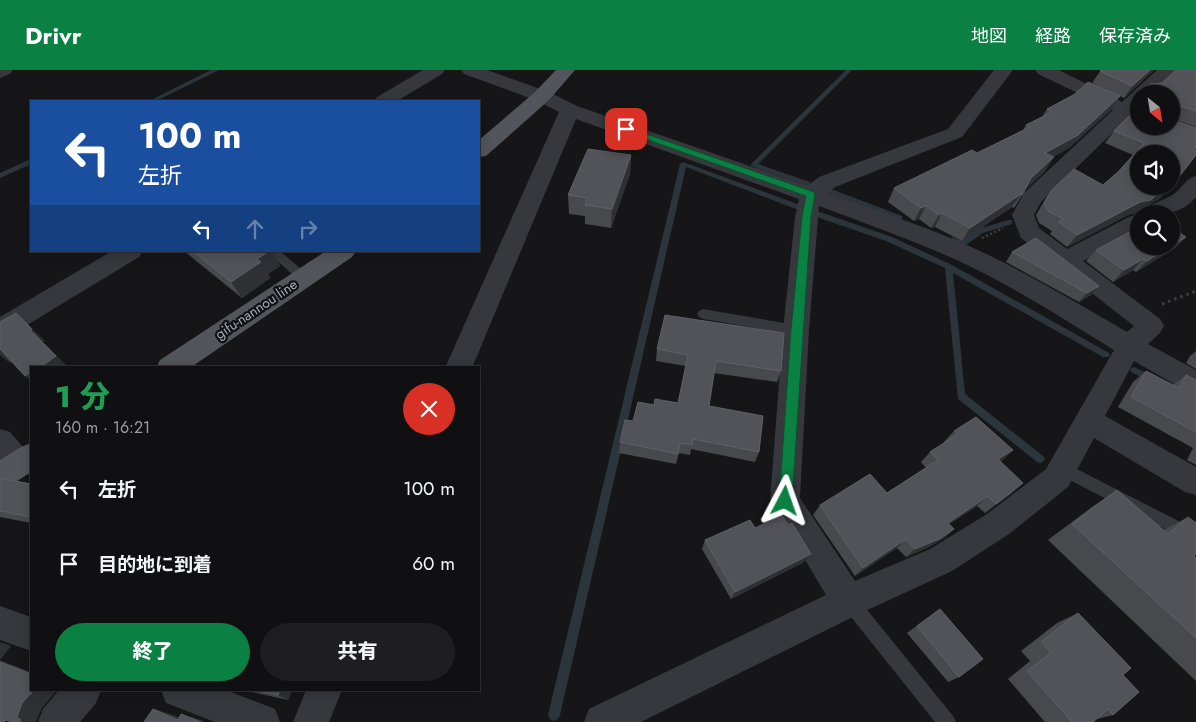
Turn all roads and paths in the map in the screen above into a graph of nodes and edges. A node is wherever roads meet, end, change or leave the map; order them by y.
1 (4, 70) edge
2 (436, 70) edge
3 (470, 70) edge
4 (566, 70) edge
5 (1004, 70) edge
6 (1044, 70) edge
7 (1168, 70) edge
8 (0, 72) edge
9 (1153, 85) edge
10 (542, 96) junction
11 (386, 100) edge
12 (1130, 101) edge
13 (1130, 108) edge
14 (570, 110) junction
15 (480, 150) edge
16 (1196, 183) edge
17 (811, 194) junction
18 (1170, 205) edge
19 (1026, 224) junction
20 (1130, 226) edge
21 (129, 252) edge
22 (273, 252) edge
23 (343, 252) edge
24 (963, 254) junction
25 (1066, 260) junction
26 (304, 278) junction
27 (1196, 291) edge
28 (702, 314) dead end
29 (1136, 314) junction
30 (0, 329) edge
31 (796, 330) junction
32 (1129, 346) junction
33 (172, 366) edge
34 (459, 366) edge
35 (1196, 383) edge
36 (1090, 421) junction
37 (0, 442) edge
38 (17, 465) edge
39 (1063, 469) junction
40 (1196, 482) edge
41 (1196, 538) edge
42 (849, 602) junction
43 (0, 622) edge
44 (30, 634) edge
45 (82, 691) edge
46 (182, 691) edge
47 (324, 691) edge
48 (56, 722) edge
49 (262, 722) edge
50 (311, 722) edge
51 (602, 722) edge
52 (947, 722) edge

1 - 8 street
2 - 11 street
3 - 10 street
4 - 10 main road
5 - 17 street
6 - 12 street
7 - 9 street
10 - 14 street
10 - 15 main road
13 - 19 street
14 - 17 street
14 - 34 street
16 - 18 street
17 - 24 street
17 - 31 street
19 - 24 path
19 - 25 street
20 - 25 street
21 - 30 street
22 - 26 lane
23 - 26 main road, gifu-nannou line
24 - 32 street
25 - 29 street
26 - 33 main road, gifu-nannou line
27 - 29 path
28 - 31 lane
29 - 32 street
31 - 42 street
32 - 35 street
32 - 36 street
36 - 39 street
36 - 40 street
37 - 38 street
39 - 41 lane
39 - 42 street
42 - 51 street
42 - 52 lane
43 - 44 street
45 - 48 street
46 - 49 street
47 - 50 street

